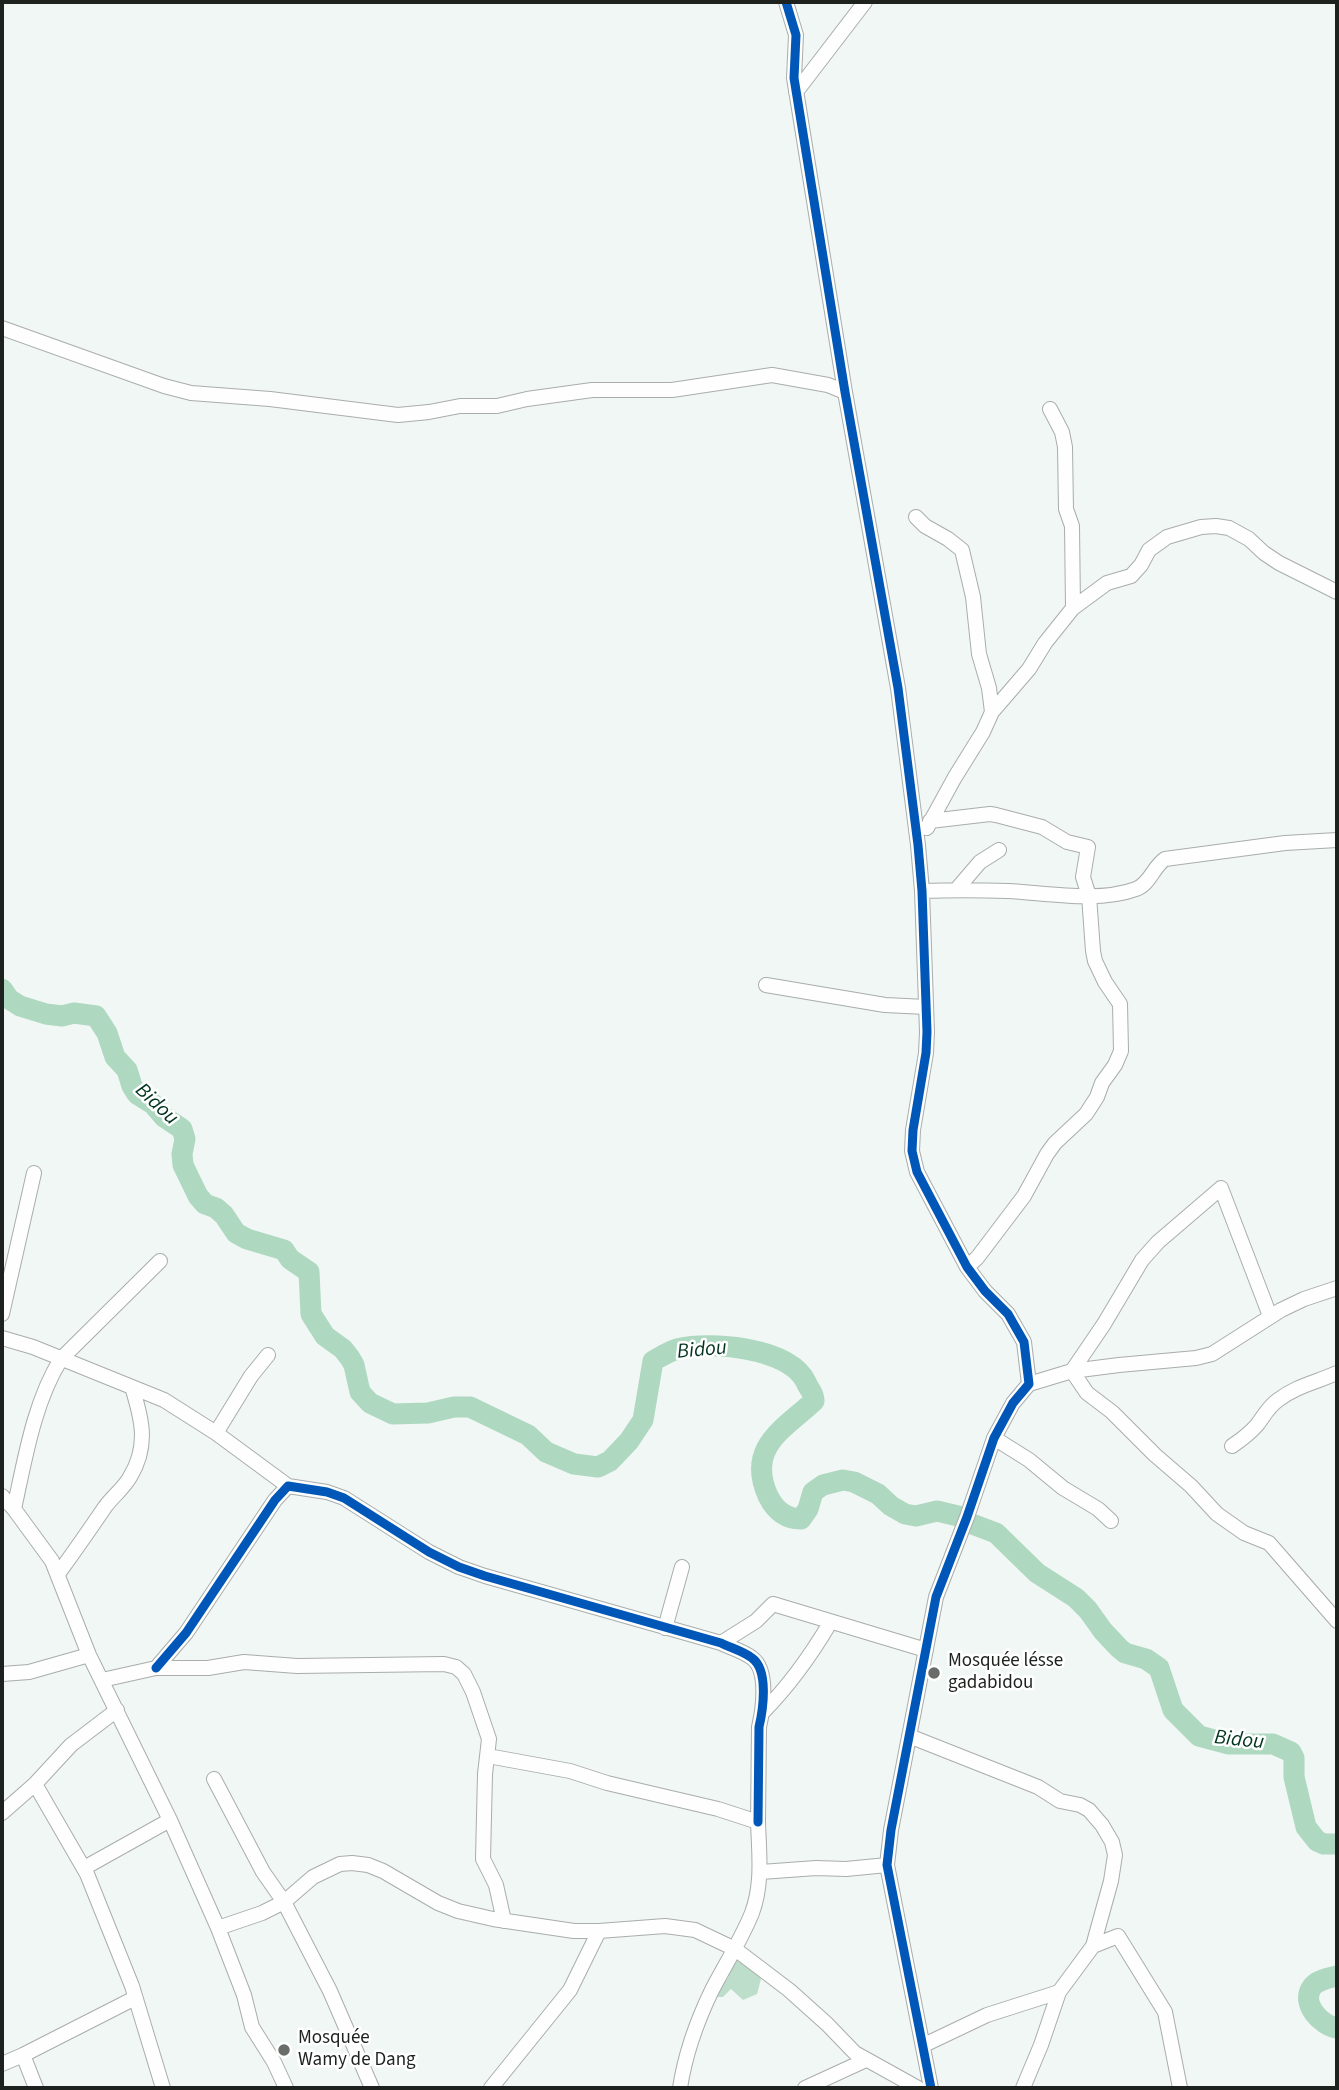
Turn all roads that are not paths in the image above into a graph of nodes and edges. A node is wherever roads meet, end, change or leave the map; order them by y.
1 (786, 2) edge
2 (865, 2) edge
3 (796, 92) junction
4 (2, 328) edge
5 (845, 392) junction
6 (1050, 409) dead end
7 (916, 517) dead end
8 (1337, 592) edge
9 (1073, 608) junction
10 (992, 712) junction
11 (930, 821) junction
12 (1337, 841) edge
13 (918, 845) junction
14 (999, 850) dead end
15 (956, 890) junction
16 (922, 891) junction
17 (1089, 896) junction
18 (766, 985) dead end
19 (926, 1007) junction
20 (34, 1173) dead end
21 (160, 1261) dead end
22 (967, 1267) junction
23 (1335, 1292) edge
24 (2, 1314) edge
25 (1270, 1316) junction
26 (2, 1338) edge
27 (268, 1355) dead end
28 (61, 1359) junction
29 (1072, 1371) junction
30 (1337, 1373) edge
31 (1029, 1384) junction
32 (132, 1387) junction
33 (216, 1433) junction
34 (994, 1438) junction
35 (1232, 1446) dead end
36 (288, 1486) junction
37 (2, 1496) edge
38 (15, 1509) junction
39 (1111, 1521) dead end
40 (682, 1567) dead end
41 (58, 1574) junction
42 (1337, 1621) edge
43 (830, 1623) junction
44 (665, 1628) junction
45 (721, 1643) junction
46 (926, 1650) junction
47 (89, 1655) junction
48 (156, 1668) junction
49 (2, 1674) edge
50 (102, 1680) junction
51 (117, 1710) junction
52 (762, 1713) junction
53 (909, 1736) junction
54 (488, 1756) junction
55 (214, 1779) dead end
56 (35, 1784) junction
57 (2, 1813) edge
58 (170, 1821) junction
59 (758, 1822) junction
60 (887, 1865) junction
61 (84, 1868) junction
62 (761, 1872) junction
63 (284, 1902) junction
64 (504, 1921) junction
65 (218, 1928) junction
66 (599, 1931) junction
67 (1093, 1947) junction
68 (735, 1949) junction
69 (1059, 1992) junction
70 (135, 1998) junction
71 (923, 2045) junction
72 (23, 2055) junction
73 (866, 2060) junction
74 (2, 2064) edge
75 (36, 2088) edge
76 (163, 2088) edge
77 (286, 2088) edge
78 (372, 2088) edge
79 (492, 2088) edge
80 (680, 2088) edge
81 (805, 2088) edge
82 (918, 2088) edge
83 (931, 2088) edge
84 (1023, 2088) edge
85 (1180, 2088) edge

1 - 3 street
2 - 3 street
3 - 5 street
4 - 5 street
5 - 13 street
6 - 9 street
7 - 10 street
8 - 9 street
9 - 10 street
10 - 11 street
11 - 13 street
11 - 17 street
12 - 17 street
13 - 16 street
14 - 15 street
15 - 16 street
15 - 17 street
16 - 19 street
17 - 22 street
18 - 19 street
19 - 22 street
20 - 24 street
21 - 28 street
22 - 31 street
23 - 25 street
25 - 29 street
25 - 29 street
26 - 28 street
27 - 33 street
28 - 32 street
28 - 38 street
29 - 31 street
29 - 42 street
30 - 35 street
31 - 34 street
32 - 33 street
32 - 41 street
33 - 36 street
34 - 39 street
34 - 46 street
36 - 44 street
36 - 48 street
37 - 38 street
38 - 41 street
40 - 44 street
41 - 47 street
43 - 45 street
43 - 46 street
43 - 52 street
44 - 45 street
45 - 52 street
46 - 53 street
47 - 49 street
47 - 50 street
48 - 50 street
48 - 54 street
50 - 51 street
51 - 56 street
51 - 58 street
52 - 59 street
53 - 60 street
53 - 67 street
54 - 59 street
54 - 64 street
55 - 63 street
56 - 57 street
56 - 61 street
58 - 61 street
58 - 65 street
59 - 62 street
60 - 62 street
60 - 71 street
61 - 70 street
62 - 68 street
63 - 64 street
63 - 65 street
63 - 78 street
64 - 66 street
65 - 77 street
66 - 68 street
66 - 79 street
67 - 69 street
67 - 85 street
68 - 73 street
68 - 80 street
69 - 71 street
69 - 84 street
70 - 72 street
70 - 76 street
71 - 83 street
72 - 74 street
72 - 75 street
73 - 81 street
73 - 82 street

